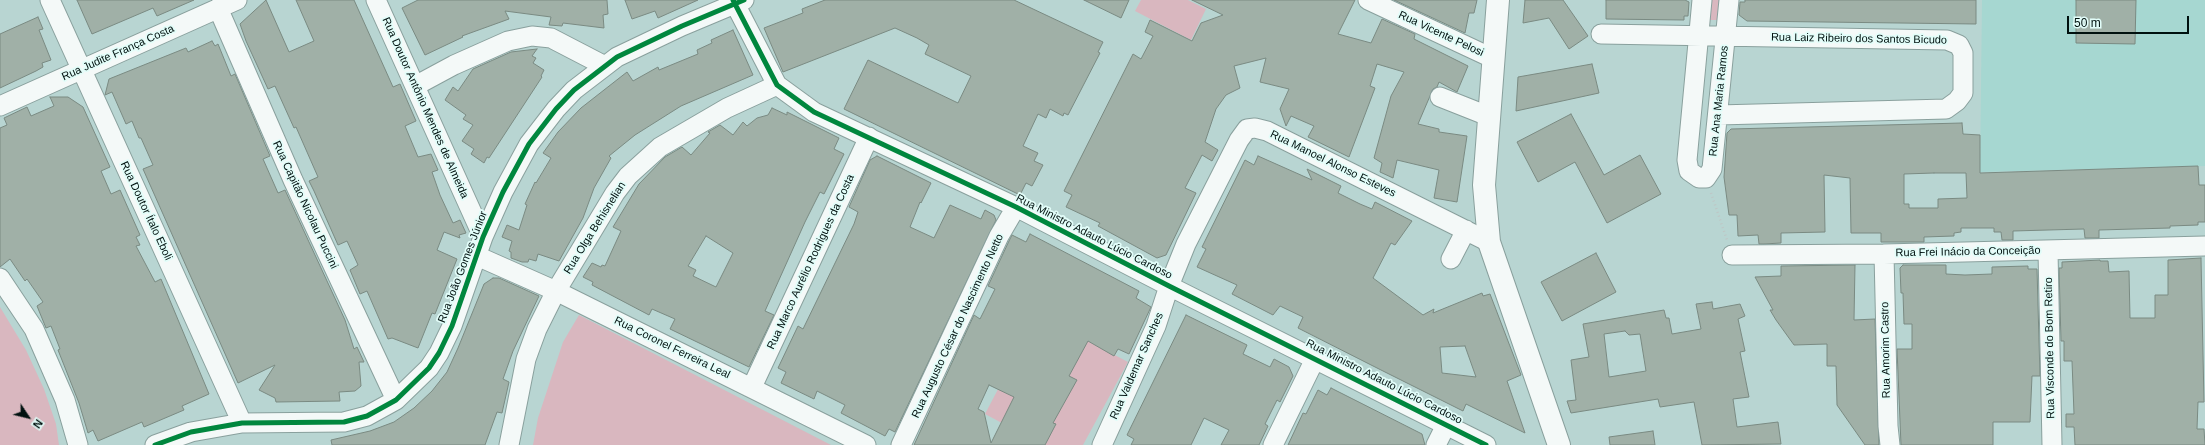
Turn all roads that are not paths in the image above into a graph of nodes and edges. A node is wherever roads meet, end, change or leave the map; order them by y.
1 (50, 0) edge
2 (237, 0) edge
3 (376, 0) edge
4 (1368, 0) edge
5 (1498, 0) edge
6 (1702, 0) edge
7 (1729, 0) edge
8 (738, 1) edge
9 (218, 8) junction
10 (1601, 34) dead end
11 (1698, 36) junction
12 (1726, 36) junction
13 (1492, 58) junction
14 (605, 66) junction
15 (81, 70) junction
16 (777, 85) junction
17 (415, 86) junction
18 (1440, 97) dead end
19 (0, 106) edge
20 (1718, 114) junction
21 (1488, 116) junction
22 (869, 137) junction
23 (1016, 207) junction
24 (1466, 230) junction
25 (483, 237) junction
26 (1488, 242) junction
27 (2205, 246) edge
28 (2048, 251) junction
29 (1884, 254) junction
30 (1732, 255) road end
31 (477, 256) junction
32 (1451, 259) dead end
33 (0, 278) edge
34 (1169, 286) junction
35 (556, 291) junction
36 (1316, 359) junction
37 (752, 387) junction
38 (396, 400) junction
39 (242, 423) junction
40 (1446, 424) junction
41 (78, 445) edge
42 (155, 445) edge
43 (509, 445) edge
44 (866, 445) edge
45 (902, 445) edge
46 (1102, 445) edge
47 (1273, 445) edge
48 (1436, 445) edge
49 (1486, 445) edge
50 (1559, 445) edge
51 (1890, 445) edge
52 (2052, 445) edge

1 - 15 street, Rua Doutor Ítalo Eboli
2 - 9 street, Rua Judite França Costa
3 - 17 street, Rua Doutor Antônio Mendes de Almeida
4 - 13 street, Rua Vicente Pelosi
5 - 13 main road
6 - 11 street
7 - 12 street, Rua Ana Maria Ramos
8 - 14 street, Rua João Gomes Júnior
8 - 16 street, Rua Ministro Adauto Lúcio Cardoso
9 - 15 street, Rua Judite França Costa
9 - 38 street, Rua Capitão Nicolau Puccini
10 - 11 street, Rua Laiz Ribeiro dos Santos Bicudo
11 - 12 street, Rua Laiz Ribeiro dos Santos Bicudo
11 - 20 street, Rua Ana Maria Ramos
12 - 20 street, Rua Ana Maria Ramos
12 - 20 street, Rua Laiz Ribeiro dos Santos Bicudo
13 - 21 main road
14 - 17 street
14 - 25 street, Rua João Gomes Júnior
15 - 19 street, Rua Judite França Costa
15 - 39 street, Rua Doutor Ítalo Eboli
16 - 22 street, Rua Ministro Adauto Lúcio Cardoso
16 - 35 street, Rua Olga Behisnelian
17 - 25 street, Rua Doutor Antônio Mendes de Almeida
18 - 21 street
21 - 26 main road
22 - 23 street, Rua Ministro Adauto Lúcio Cardoso
22 - 37 street, Rua Marco Aurélio Rodrigues da Costa
23 - 34 street, Rua Ministro Adauto Lúcio Cardoso
23 - 45 street, Rua Augusto César do Nascimento Netto
24 - 26 street, Rua Manoel Alonso Esteves
24 - 32 street
24 - 34 street, Rua Manoel Alonso Esteves
25 - 31 street, Rua João Gomes Júnior
26 - 50 main road
27 - 28 street, Rua Frei Inácio da Conceição
28 - 29 street, Rua Frei Inácio da Conceição
28 - 52 street, Rua Visconde do Bom Retiro
29 - 30 street, Rua Frei Inácio da Conceição
29 - 51 street, Rua Amorim Castro
31 - 35 street, Rua Coronel Ferreira Leal
31 - 38 street, Rua João Gomes Júnior
33 - 41 street
34 - 36 street, Rua Ministro Adauto Lúcio Cardoso
34 - 46 street, Rua Valdemar Sanches
35 - 37 street, Rua Coronel Ferreira Leal
35 - 43 street, Rua Olga Behisnelian
36 - 40 street, Rua Ministro Adauto Lúcio Cardoso
36 - 47 street
37 - 44 street, Rua Coronel Ferreira Leal
38 - 39 street, Rua João Gomes Júnior
39 - 42 street, Rua João Gomes Júnior
40 - 48 street
40 - 49 street, Rua Ministro Adauto Lúcio Cardoso

